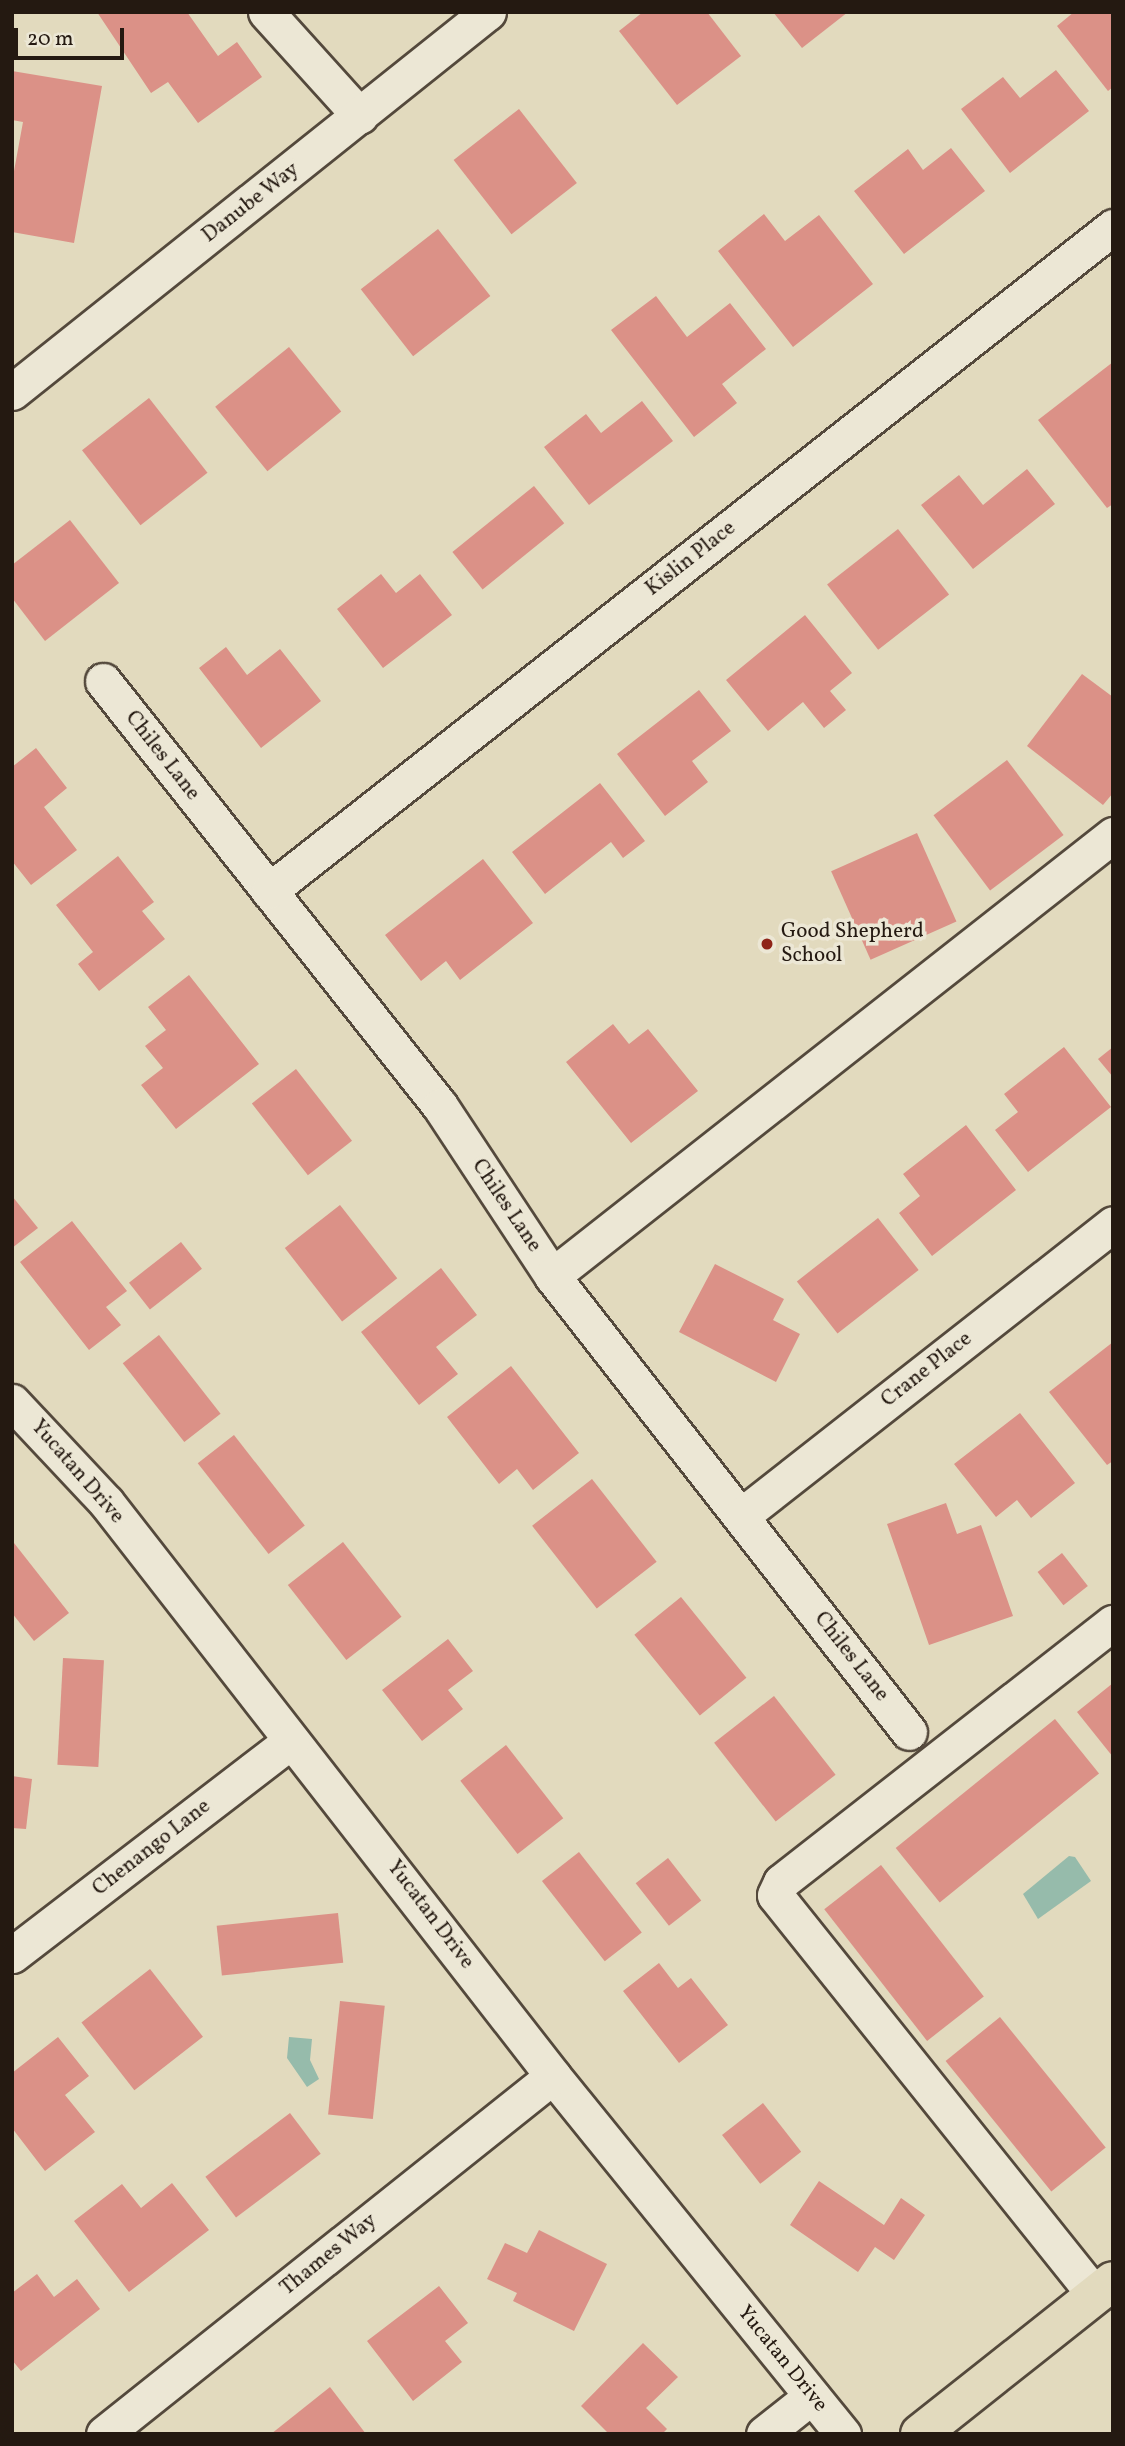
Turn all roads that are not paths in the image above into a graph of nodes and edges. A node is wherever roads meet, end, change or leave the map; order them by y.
1 (266, 12) edge
2 (488, 12) edge
3 (360, 116) junction
4 (1113, 227) edge
5 (12, 392) edge
6 (103, 681) dead end
7 (1113, 835) edge
8 (269, 891) junction
9 (1113, 1224) edge
10 (552, 1276) junction
11 (12, 1402) edge
12 (741, 1516) junction
13 (1113, 1623) edge
14 (909, 1732) dead end
15 (291, 1741) junction
16 (12, 1955) edge
17 (553, 2076) junction
18 (1104, 2288) edge
19 (811, 2396) junction
20 (104, 2434) edge
21 (764, 2434) edge
22 (843, 2434) edge
23 (919, 2434) edge

1 - 3 street
2 - 3 street, Danube Way
3 - 5 street, Danube Way
4 - 8 street, Kislin Place
6 - 8 street, Chiles Lane
7 - 10 street
8 - 10 street, Chiles Lane
9 - 12 street, Crane Place
10 - 12 street, Chiles Lane
11 - 15 street, Yucatan Drive
12 - 14 street, Chiles Lane
13 - 18 street
15 - 16 street, Chenango Lane
15 - 17 street, Yucatan Drive
17 - 19 street, Yucatan Drive
17 - 20 street, Thames Way
18 - 23 main road
19 - 21 street
19 - 22 street, Yucatan Drive

